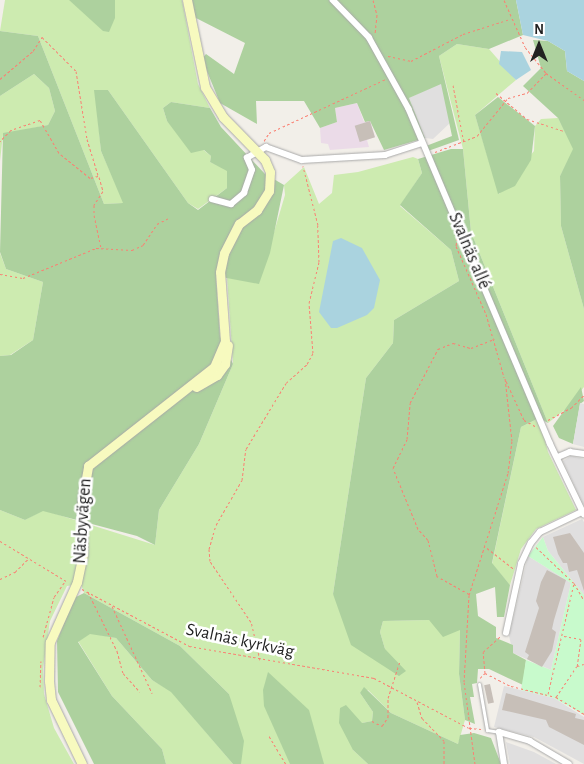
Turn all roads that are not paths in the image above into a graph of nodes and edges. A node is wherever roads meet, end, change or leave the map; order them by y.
1 (187, 0) edge
2 (333, 0) edge
3 (421, 143) junction
4 (258, 151) junction
5 (212, 199) dead end
6 (584, 454) edge
7 (558, 457) junction
8 (583, 513) edge
9 (506, 633) road end
10 (479, 684) road end
11 (499, 732) junction
12 (82, 764) edge
13 (504, 764) edge
14 (569, 764) edge

1 - 4 street, Näsbyvägen
2 - 3 street, Svalnäs allé
3 - 4 street
3 - 7 street, Svalnäs allé
4 - 5 street
4 - 12 street, Näsbyvägen
6 - 7 street
7 - 8 street, Svalnäs allé
8 - 9 street
10 - 11 lane
11 - 13 street
11 - 14 street

